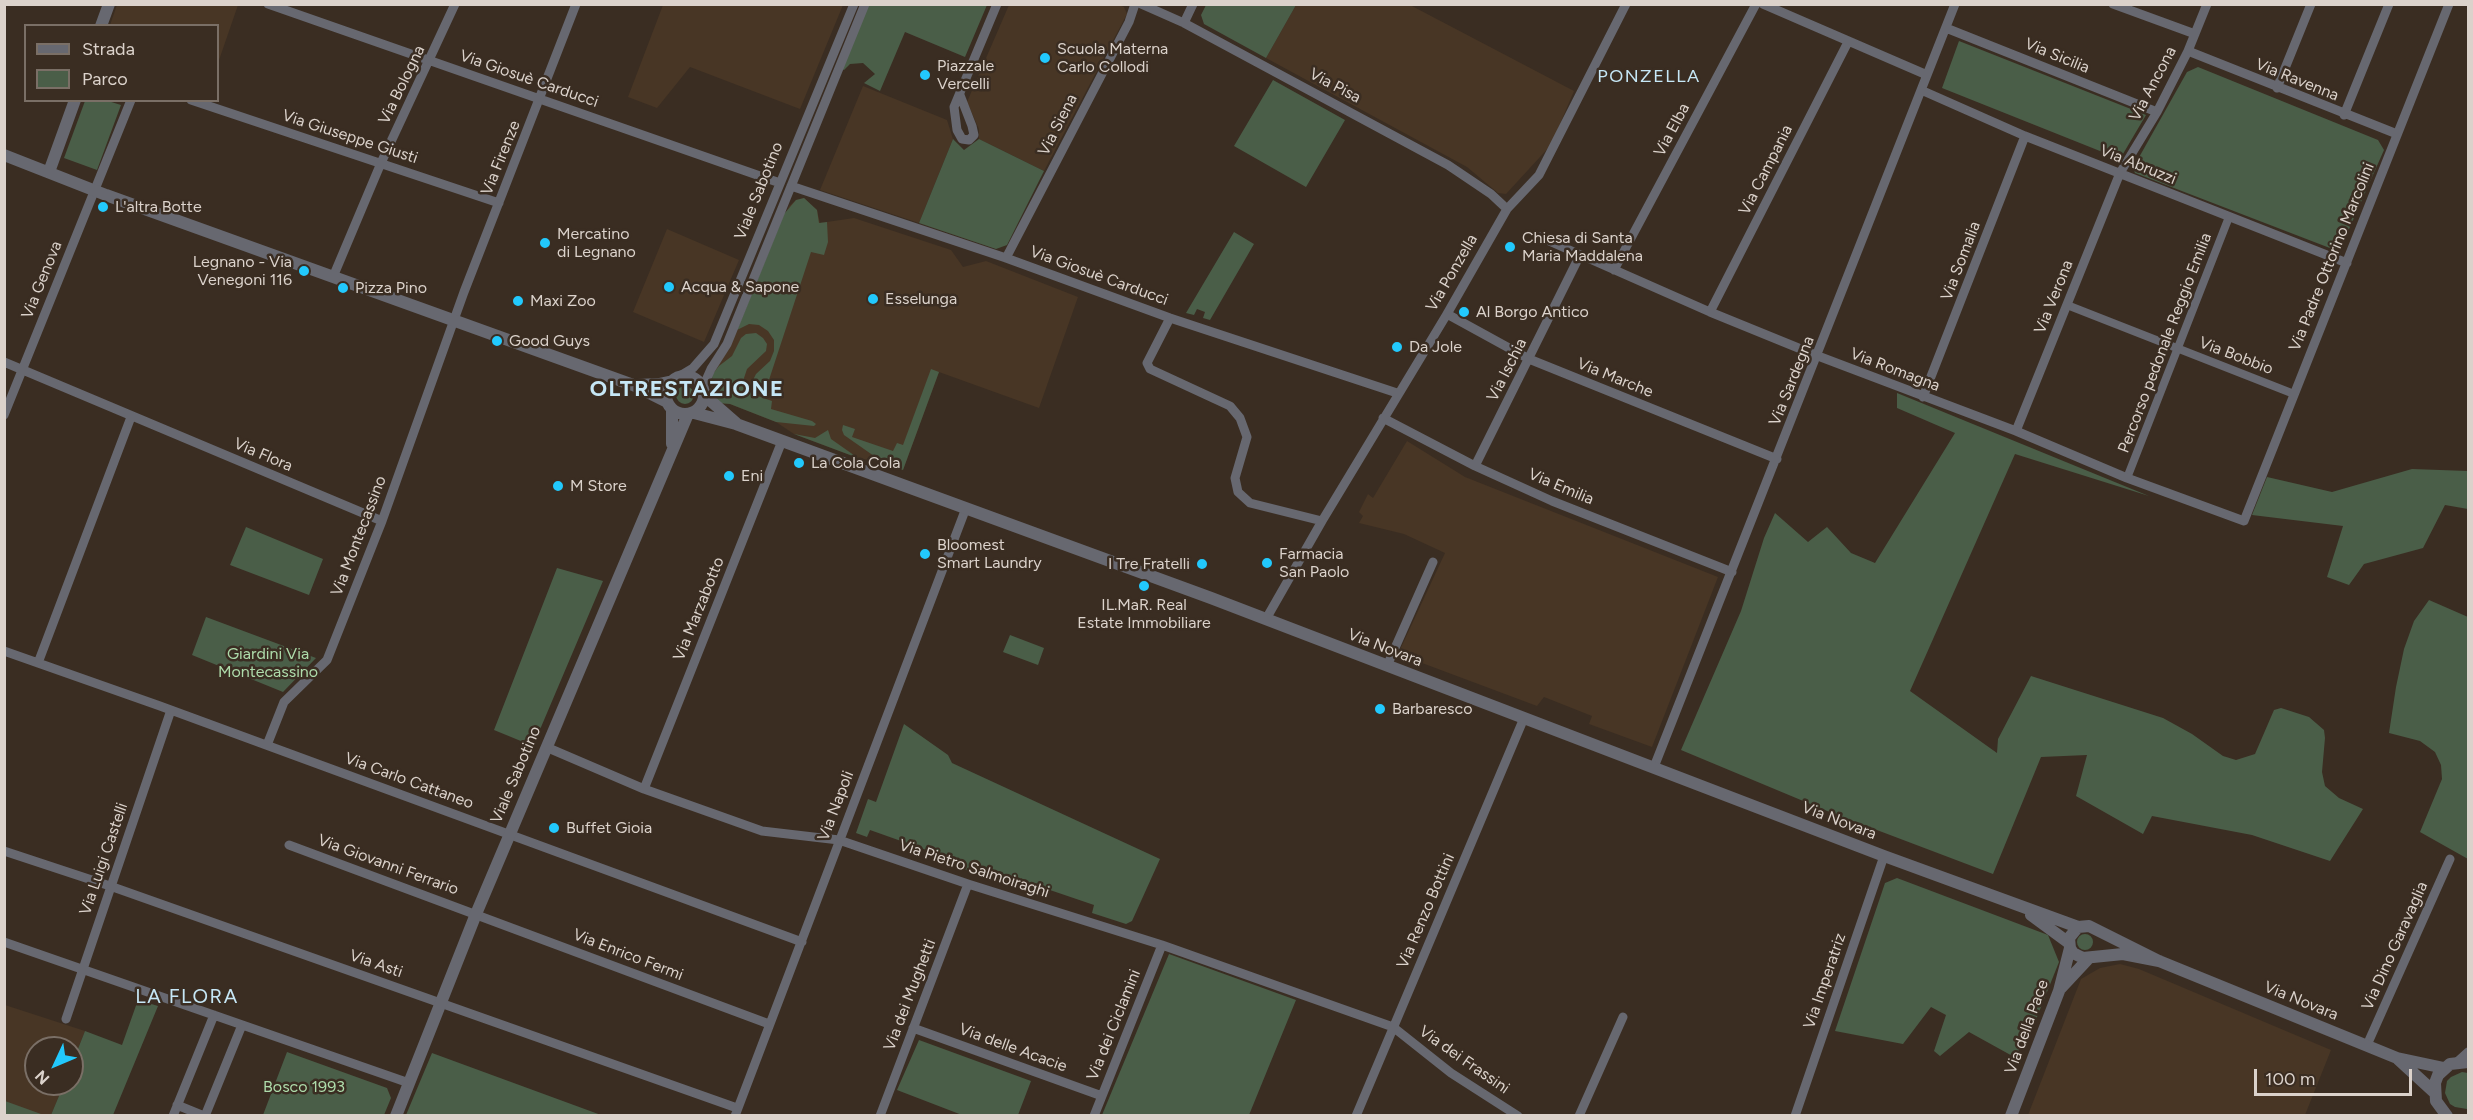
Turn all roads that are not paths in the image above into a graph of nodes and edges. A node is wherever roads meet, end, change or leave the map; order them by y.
1 (109, 4) edge
2 (268, 4) edge
3 (455, 4) edge
4 (576, 4) edge
5 (854, 4) edge
6 (865, 4) edge
7 (997, 4) edge
8 (1135, 4) edge
9 (1141, 4) edge
10 (1194, 4) edge
11 (1626, 4) edge
12 (1756, 4) edge
13 (1763, 4) edge
14 (1955, 4) edge
15 (2113, 4) edge
16 (2207, 4) edge
17 (2311, 4) edge
18 (2389, 4) edge
19 (2449, 4) edge
20 (1184, 23) junction
21 (102, 24) edge
22 (1946, 28) junction
23 (2195, 34) junction
24 (1848, 42) junction
25 (2188, 51) junction
26 (430, 61) junction
27 (1927, 75) junction
28 (2277, 88) junction
29 (1921, 90) junction
30 (960, 95) dead end
31 (541, 98) junction
32 (74, 102) edge
33 (128, 102) edge
34 (197, 102) edge
35 (2157, 112) junction
36 (2344, 115) junction
37 (2397, 134) junction
38 (2025, 136) junction
39 (4, 155) edge
40 (381, 163) junction
41 (49, 172) junction
42 (2120, 173) junction
43 (780, 183) junction
44 (791, 186) junction
45 (95, 190) junction
46 (499, 203) junction
47 (1507, 209) junction
48 (2229, 217) junction
49 (1540, 237) dead end
50 (1580, 255) junction
51 (1006, 258) junction
52 (2347, 262) junction
53 (1614, 270) junction
54 (333, 277) junction
55 (2067, 305) junction
56 (1710, 312) junction
57 (1447, 314) junction
58 (1170, 318) junction
59 (453, 322) junction
60 (2177, 348) junction
61 (1818, 356) junction
62 (1529, 359) junction
63 (4, 362) edge
64 (22, 369) junction
65 (675, 379) junction
66 (633, 385) junction
67 (704, 392) junction
68 (1397, 393) junction
69 (2294, 394) junction
70 (1923, 397) junction
71 (670, 406) junction
72 (691, 414) junction
73 (4, 415) edge
74 (131, 417) junction
75 (1383, 418) junction
76 (736, 424) junction
77 (2016, 431) junction
78 (782, 441) junction
79 (672, 450) junction
80 (1777, 459) junction
81 (1475, 466) junction
82 (2127, 478) junction
83 (966, 508) junction
84 (2244, 520) joint
85 (382, 521) junction
86 (1322, 521) junction
87 (1433, 562) dead end
88 (1732, 572) junction
89 (1266, 620) junction
90 (4, 651) edge
91 (38, 663) junction
92 (1387, 666) junction
93 (171, 710) junction
94 (1524, 718) junction
95 (267, 745) junction
96 (546, 747) junction
97 (1654, 767) junction
98 (644, 789) junction
99 (510, 835) junction
100 (839, 840) junction
101 (289, 844) dead end
102 (4, 851) edge
103 (1884, 856) junction
104 (2450, 859) dead end
105 (968, 884) junction
106 (110, 886) junction
107 (2020, 908) junction
108 (476, 914) junction
109 (2078, 927) junction
110 (2098, 931) junction
111 (4, 942) edge
112 (802, 942) junction
113 (1162, 945) junction
114 (2070, 946) junction
115 (2092, 957) junction
116 (2159, 961) junction
117 (83, 970) junction
118 (2059, 991) junction
119 (441, 1003) junction
120 (214, 1015) junction
121 (1623, 1017) dead end
122 (66, 1018) dead end
123 (769, 1024) junction
124 (242, 1025) junction
125 (1393, 1027) junction
126 (913, 1028) junction
127 (2367, 1046) junction
128 (2469, 1052) edge
129 (2397, 1058) junction
130 (2463, 1062) edge
131 (2444, 1068) junction
132 (409, 1083) junction
133 (2434, 1092) junction
134 (1102, 1096) junction
135 (177, 1105) junction
136 (736, 1112) edge
137 (173, 1116) edge
138 (205, 1116) edge
139 (396, 1116) edge
140 (880, 1116) edge
141 (1094, 1116) edge
142 (1356, 1116) edge
143 (1518, 1116) edge
144 (1579, 1116) edge
145 (1795, 1116) edge
146 (2011, 1116) edge
147 (2447, 1116) edge

1 - 21 street
2 - 26 street, Via Giosuè Carducci
3 - 26 street, Via Bologna
4 - 31 street, Via Firenze
5 - 43 street, Viale Sabotino
6 - 44 street, Viale Sabotino
7 - 30 street
8 - 51 street, Via Siena
9 - 20 street, Via Pisa
10 - 20 street
11 - 47 street, Via Ponzella
12 - 53 street, Via Elba
13 - 24 street
14 - 22 street, Via Sardegna
15 - 23 street
16 - 23 street, Via Ancona
17 - 28 street
18 - 36 street
19 - 37 street, Via Padre Ottorino Marcolini
20 - 47 street, Via Pisa
22 - 27 street, Via Sardegna
22 - 35 street, Via Sicilia
23 - 25 street, Via Ancona
24 - 27 street
24 - 56 street, Via Campania
25 - 28 street, Via Ravenna
25 - 35 street, Via Ancona
26 - 31 street, Via Giosuè Carducci
26 - 40 street, Via Bologna
27 - 29 street, Via Sardegna
28 - 36 street, Via Ravenna
29 - 38 street, Via Abruzzi
29 - 61 street, Via Sardegna
31 - 43 street, Via Giosuè Carducci
31 - 46 street, Via Firenze
32 - 41 street
33 - 45 street, Via Genova
34 - 40 street, Via Giuseppe Giusti
35 - 42 street, Via Ancona
36 - 37 street, Via Ravenna
37 - 52 street, Via Padre Ottorino Marcolini
38 - 42 street, Via Abruzzi
38 - 70 street, Via Somalia
39 - 41 street
40 - 46 street, Via Giuseppe Giusti
40 - 54 street, Via Bologna
41 - 45 street
42 - 48 street, Via Abruzzi
42 - 55 street, Via Verona
43 - 65 street, Viale Sabotino
44 - 51 street, Via Giosuè Carducci
44 - 67 street, Viale Sabotino
45 - 54 street
45 - 64 street, Via Genova
46 - 59 street, Via Firenze
47 - 57 street, Via Ponzella
48 - 52 street, Via Abruzzi
48 - 60 street, Percorso pedonale Reggio Emilia
49 - 50 street, Via Romagna
50 - 53 street, Via Romagna
50 - 62 street, Via Ischia
51 - 58 street, Via Giosuè Carducci
52 - 69 street, Via Padre Ottorino Marcolini
53 - 56 street, Via Romagna
54 - 59 street
55 - 60 street, Via Bobbio
55 - 77 street, Via Verona
56 - 61 street, Via Romagna
57 - 62 street, Via Marche
57 - 68 street, Via Ponzella
58 - 68 street, Via Giosuè Carducci
58 - 86 street
59 - 66 street
59 - 85 street, Via Montecassino
60 - 69 street, Via Bobbio
60 - 82 street, Percorso pedonale Reggio Emilia
61 - 70 street, Via Romagna
61 - 80 street, Via Sardegna
62 - 80 street, Via Marche
62 - 81 street, Via Ischia
63 - 64 street, Via Flora
64 - 73 street, Via Genova
64 - 74 street, Via Flora
65 - 66 street
65 - 67 street
65 - 71 street
66 - 71 street
67 - 72 street
67 - 76 street, Via Novara
68 - 75 street, Via Ponzella
69 - 84 street, Via Padre Ottorino Marcolini
70 - 77 street, Via Romagna
71 - 72 street
71 - 79 street, Viale Sabotino
72 - 76 street, Via Novara
72 - 79 street, Viale Sabotino
74 - 85 street, Via Flora
74 - 91 street
75 - 81 street, Via Emilia
75 - 86 street, Via Ponzella
76 - 78 street, Via Novara
77 - 82 street, Via Romagna
78 - 83 street, Via Novara
78 - 98 street, Via Marzabotto
79 - 96 street, Viale Sabotino
80 - 88 street, Via Sardegna
81 - 88 street, Via Emilia
82 - 84 street, Via Romagna
83 - 89 street, Via Novara
83 - 100 street, Via Napoli
85 - 95 street, Via Montecassino
86 - 89 street, Via Ponzella
87 - 92 street
88 - 97 street, Via Sardegna
89 - 92 street, Via Novara
90 - 91 street, Via Carlo Cattaneo
91 - 93 street, Via Carlo Cattaneo
92 - 94 street, Via Novara
93 - 95 street, Via Carlo Cattaneo
93 - 106 street, Via Luigi Castelli
94 - 97 street, Via Novara
94 - 125 street, Via Renzo Bottini
95 - 99 street, Via Carlo Cattaneo
96 - 98 street, Via Pietro Salmoiraghi
96 - 99 street, Viale Sabotino
97 - 103 street, Via Novara
98 - 100 street, Via Pietro Salmoiraghi
99 - 108 street, Viale Sabotino
99 - 112 street, Via Carlo Cattaneo
100 - 105 street, Via Pietro Salmoiraghi
100 - 112 street, Via Napoli
101 - 108 street, Via Giovanni Ferrario
102 - 106 street, Via Asti
103 - 107 street, Via Novara
103 - 145 street, Via Imperatriz
104 - 127 street, Via Dino Garavaglia
105 - 113 street, Via Pietro Salmoiraghi
105 - 126 street, Via dei Mughetti
106 - 117 street, Via Luigi Castelli
106 - 119 street, Via Asti
107 - 109 street, Via Novara
107 - 114 street, Via Novara
108 - 119 street, Viale Sabotino
108 - 123 street, Via Enrico Fermi
109 - 110 street, Via Novara
109 - 114 street
110 - 115 street
110 - 116 street, Via Novara
111 - 117 street
112 - 123 street, Via Napoli
113 - 125 street, Via Pietro Salmoiraghi
113 - 134 street, Via dei Ciclamini
114 - 115 street, Via Novara
114 - 118 street, Via della Pace
115 - 116 street, Via Novara
115 - 118 street
116 - 127 street, Via Novara
117 - 120 street
117 - 122 street, Via Luigi Castelli
118 - 146 street, Via della Pace
119 - 132 street, Viale Sabotino
119 - 136 street, Via Asti
120 - 124 street
120 - 135 street
121 - 144 street
123 - 136 street, Via Napoli
124 - 132 street
124 - 138 street
125 - 142 street, Via Renzo Bottini
125 - 143 street, Via dei Frassini
126 - 134 street, Via delle Acacie
126 - 140 street, Via dei Mughetti
127 - 129 street, Via Novara
128 - 130 street
129 - 131 street, Via Novara
129 - 133 street, Via Novara
130 - 131 street
131 - 133 street
132 - 139 street, Viale Sabotino
133 - 147 street, Via Novara
134 - 141 street, Via dei Ciclamini
135 - 137 street
135 - 138 street

